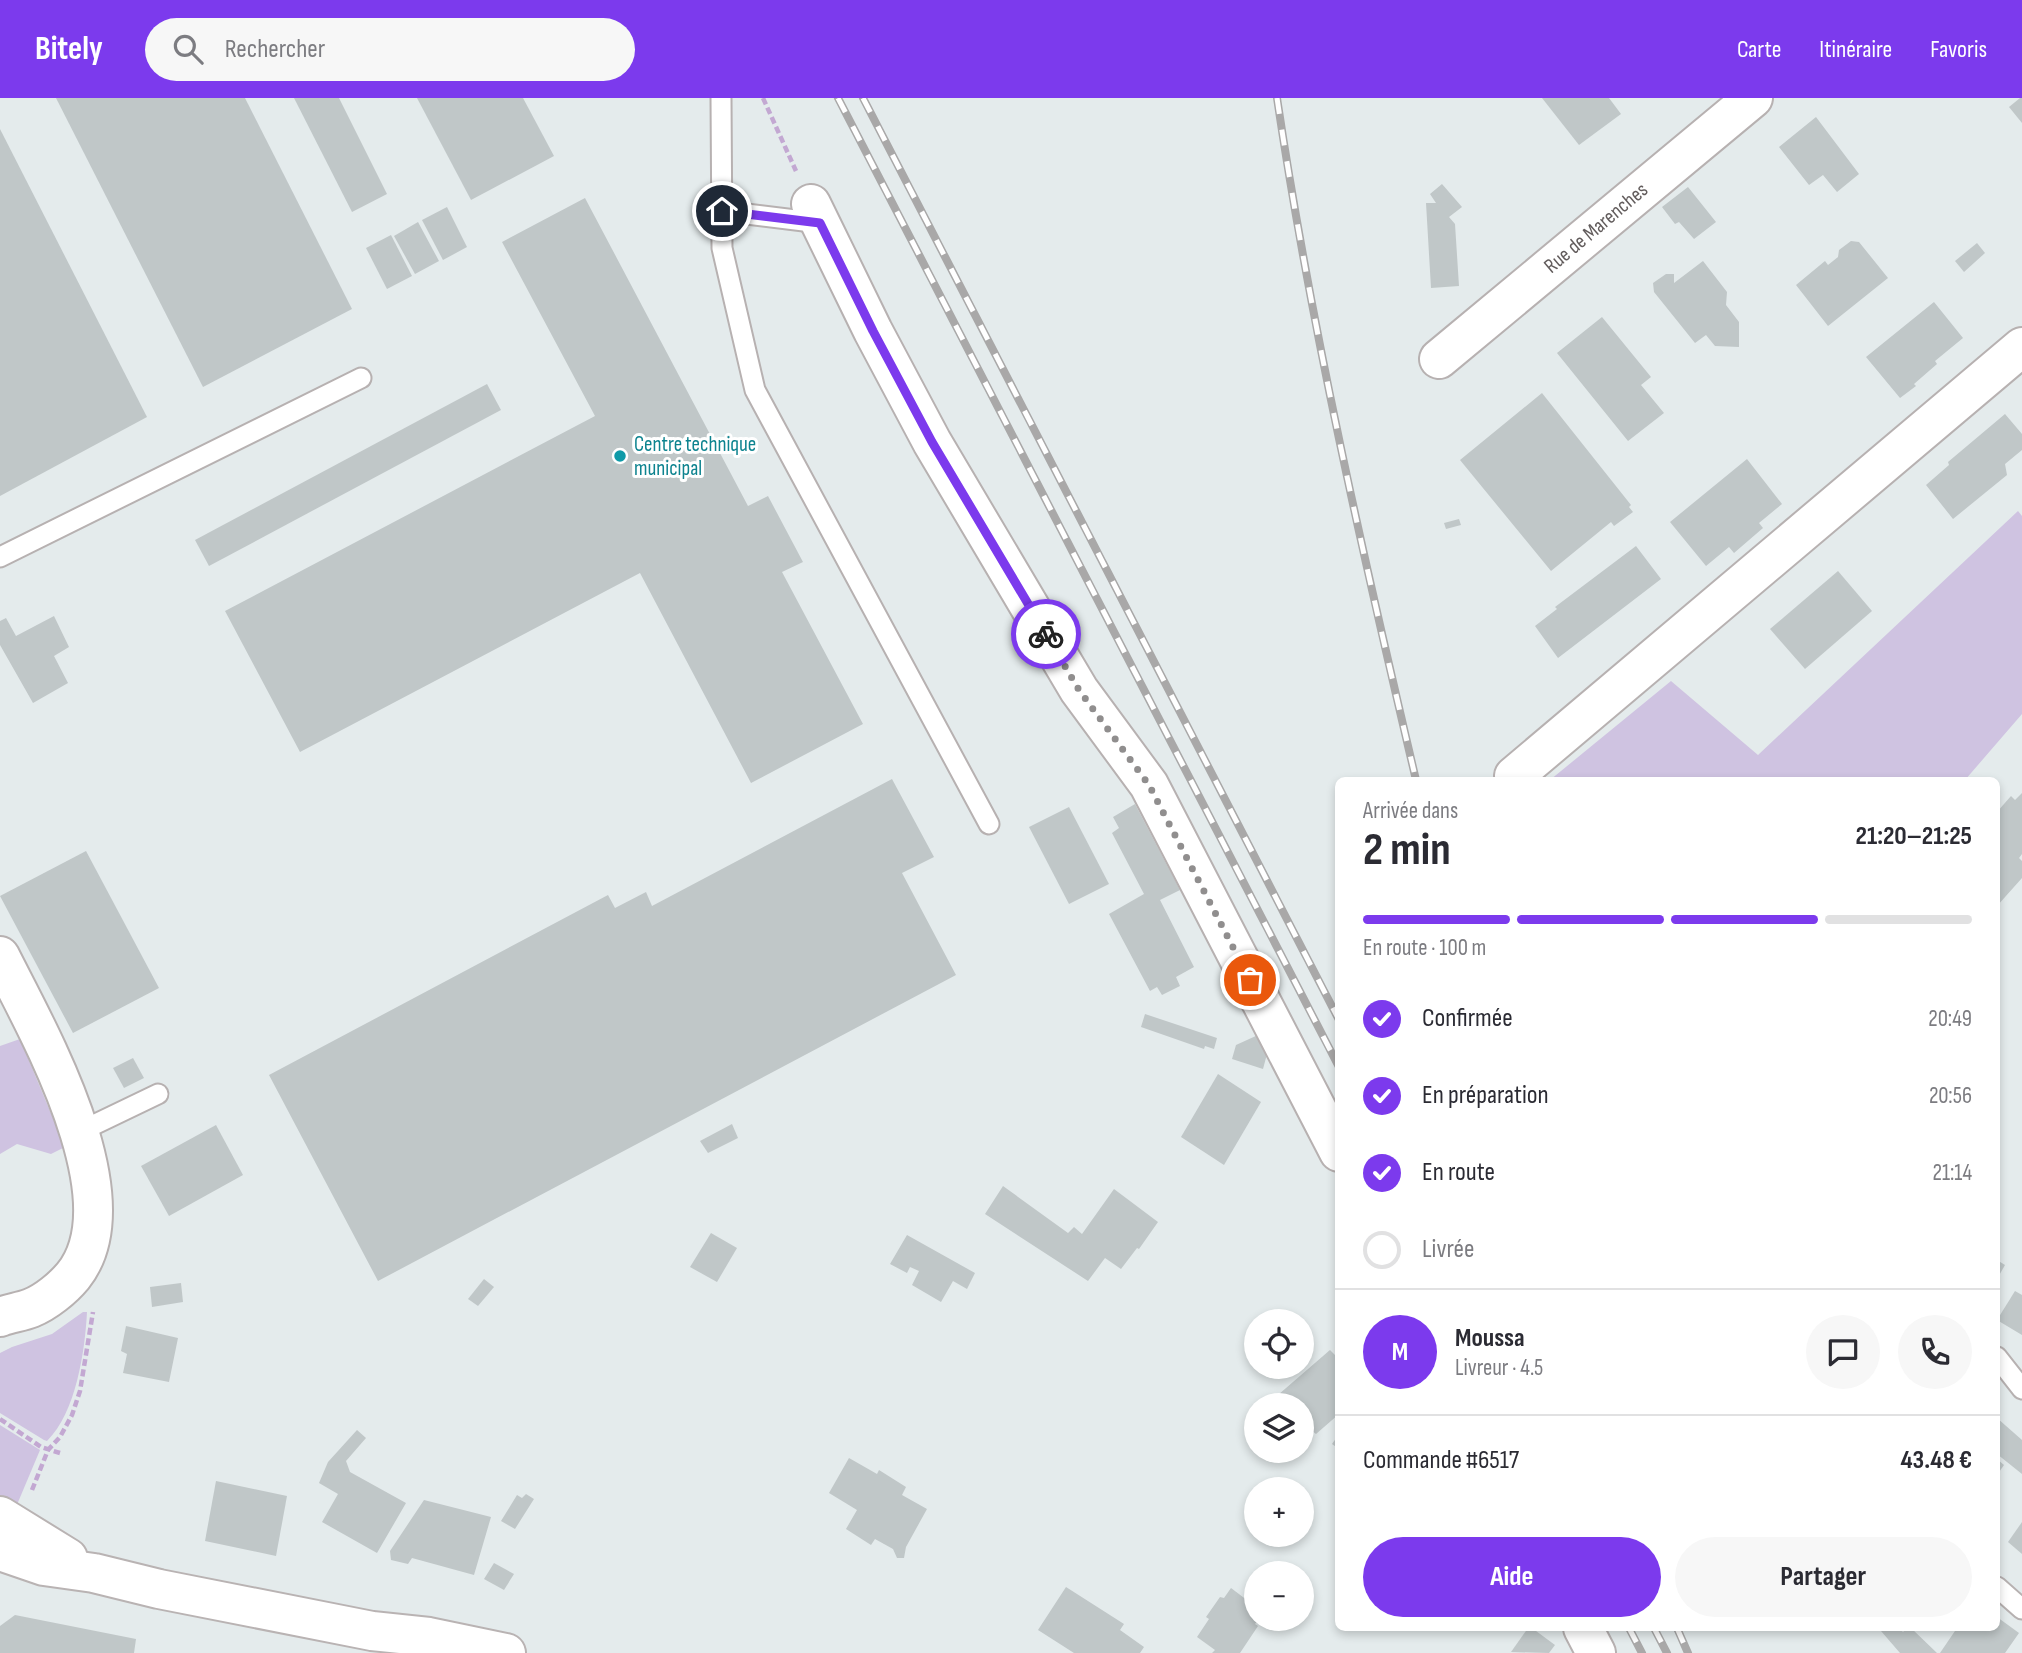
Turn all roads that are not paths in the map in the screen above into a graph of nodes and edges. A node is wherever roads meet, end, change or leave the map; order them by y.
1 (721, 98) edge
2 (1753, 98) edge
3 (722, 211) junction
4 (816, 213) joint
5 (2022, 346) edge
6 (1439, 359) dead end
7 (361, 378) dead end
8 (0, 557) edge
9 (1514, 776) dead end
10 (989, 824) dead end
11 (0, 956) edge
12 (158, 1094) dead end
13 (79, 1132) junction
14 (1335, 1144) edge
15 (0, 1317) edge
16 (2000, 1361) edge
17 (2022, 1390) edge
18 (15, 1506) edge
19 (0, 1551) edge
20 (94, 1573) junction
21 (2000, 1590) edge
22 (2022, 1609) edge
23 (1585, 1631) edge
24 (467, 1649) edge
25 (506, 1653) edge
26 (1596, 1653) edge

1 - 3 lane
2 - 6 street, Rue de Marenches
3 - 4 lane
3 - 10 lane
4 - 14 street
5 - 9 street
7 - 8 lane
11 - 13 street
12 - 13 lane
13 - 15 street
16 - 17 lane
18 - 20 street
19 - 20 street
20 - 24 street
21 - 22 lane
23 - 26 street
24 - 25 street

